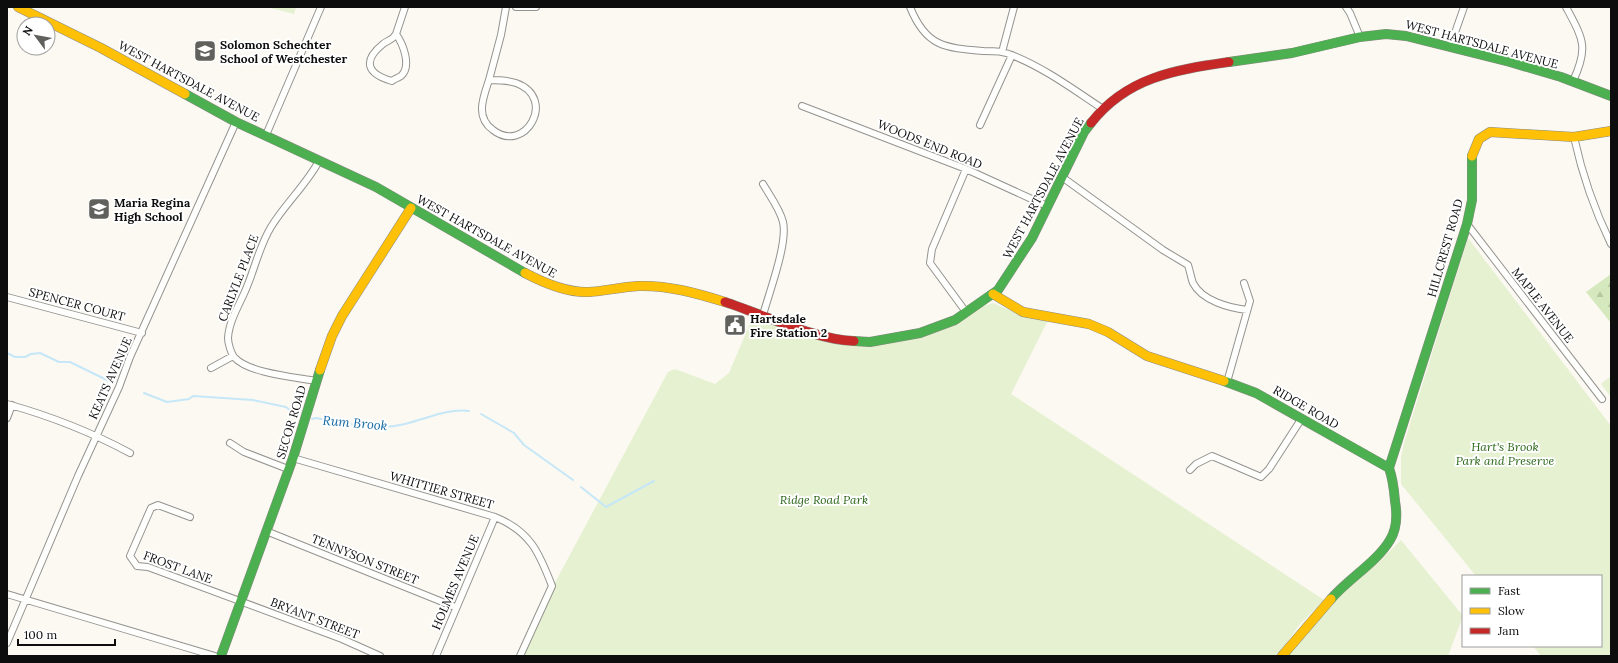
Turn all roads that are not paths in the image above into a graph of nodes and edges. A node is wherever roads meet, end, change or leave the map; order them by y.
1 (18, 7) edge
2 (321, 7) edge
3 (405, 7) edge
4 (506, 7) edge
5 (516, 7) edge
6 (536, 7) edge
7 (910, 7) edge
8 (1014, 7) edge
9 (1346, 7) edge
10 (1464, 7) edge
11 (1566, 7) edge
12 (396, 34) junction
13 (1360, 37) junction
14 (1450, 47) junction
15 (1002, 52) junction
16 (1012, 55) junction
17 (489, 80) junction
18 (1573, 81) junction
19 (1611, 96) edge
20 (802, 106) dead end
21 (1103, 108) junction
22 (236, 122) junction
23 (980, 125) dead end
24 (1611, 131) edge
25 (266, 135) junction
26 (1574, 137) junction
27 (320, 161) junction
28 (966, 169) junction
29 (1062, 177) junction
30 (763, 184) dead end
31 (1047, 206) junction
32 (410, 208) junction
33 (1467, 224) junction
34 (1611, 244) edge
35 (1244, 283) dead end
36 (993, 294) junction
37 (7, 297) edge
38 (1247, 310) junction
39 (966, 312) junction
40 (762, 315) junction
41 (142, 332) junction
42 (233, 356) junction
43 (211, 368) dead end
44 (316, 381) junction
45 (1227, 382) junction
46 (1602, 399) dead end
47 (10, 405) edge
48 (7, 418) edge
49 (1302, 418) junction
50 (96, 436) junction
51 (230, 443) dead end
52 (130, 453) dead end
53 (293, 458) junction
54 (1389, 468) junction
55 (288, 469) junction
56 (1190, 470) dead end
57 (190, 517) dead end
58 (495, 517) junction
59 (266, 531) junction
60 (7, 594) edge
61 (25, 598) junction
62 (240, 602) junction
63 (455, 607) junction
64 (7, 643) edge
65 (215, 656) edge
66 (221, 656) edge
67 (380, 656) edge
68 (436, 656) edge
69 (520, 656) edge
70 (1282, 656) edge

1 - 22 main road, WEST HARTSDALE AVENUE
2 - 25 street
3 - 12 street
4 - 17 street
5 - 6 street
7 - 15 street
8 - 15 street
9 - 13 street
10 - 14 street
11 - 18 street
12 - 12 street
13 - 14 main road, WEST HARTSDALE AVENUE
13 - 21 main road, WEST HARTSDALE AVENUE
14 - 18 main road, WEST HARTSDALE AVENUE
15 - 16 street
16 - 21 street
16 - 23 street
17 - 17 street
18 - 19 main road, WEST HARTSDALE AVENUE
20 - 28 street, WOODS END ROAD
21 - 29 main road, WEST HARTSDALE AVENUE
22 - 25 main road, WEST HARTSDALE AVENUE
22 - 41 street, KEATS AVENUE
24 - 26 main road, HILLCREST ROAD
25 - 27 main road, WEST HARTSDALE AVENUE
26 - 33 main road, HILLCREST ROAD
26 - 34 street
27 - 32 main road, WEST HARTSDALE AVENUE
27 - 42 street, CARLYLE PLACE
28 - 31 street, WOODS END ROAD
28 - 39 street
29 - 31 main road, WEST HARTSDALE AVENUE
29 - 38 street
30 - 40 street
31 - 36 main road, WEST HARTSDALE AVENUE
32 - 40 main road, WEST HARTSDALE AVENUE
32 - 44 main road, SECOR ROAD
33 - 46 street, MAPLE AVENUE
33 - 54 main road, HILLCREST ROAD
35 - 38 street
36 - 39 main road, WEST HARTSDALE AVENUE
36 - 45 main road, RIDGE ROAD
37 - 41 street, SPENCER COURT
38 - 45 street
39 - 40 main road, WEST HARTSDALE AVENUE
41 - 50 street, KEATS AVENUE
42 - 43 street
42 - 44 street
44 - 53 main road, SECOR ROAD
45 - 49 main road, RIDGE ROAD
47 - 48 street
47 - 50 street
49 - 54 main road, RIDGE ROAD
49 - 56 street
50 - 52 street
50 - 61 street, KEATS AVENUE
51 - 55 street
53 - 55 main road, SECOR ROAD
53 - 58 street, WHITTIER STREET
54 - 70 main road
55 - 59 main road, SECOR ROAD
57 - 62 street, FROST LANE
58 - 63 street, HOLMES AVENUE
58 - 69 street, WHITTIER STREET
59 - 62 main road, SECOR ROAD
59 - 63 street, TENNYSON STREET
60 - 61 street
61 - 64 street, KEATS AVENUE
61 - 65 street
62 - 66 main road, SECOR ROAD
62 - 67 street, BRYANT STREET
63 - 68 street, HOLMES AVENUE

